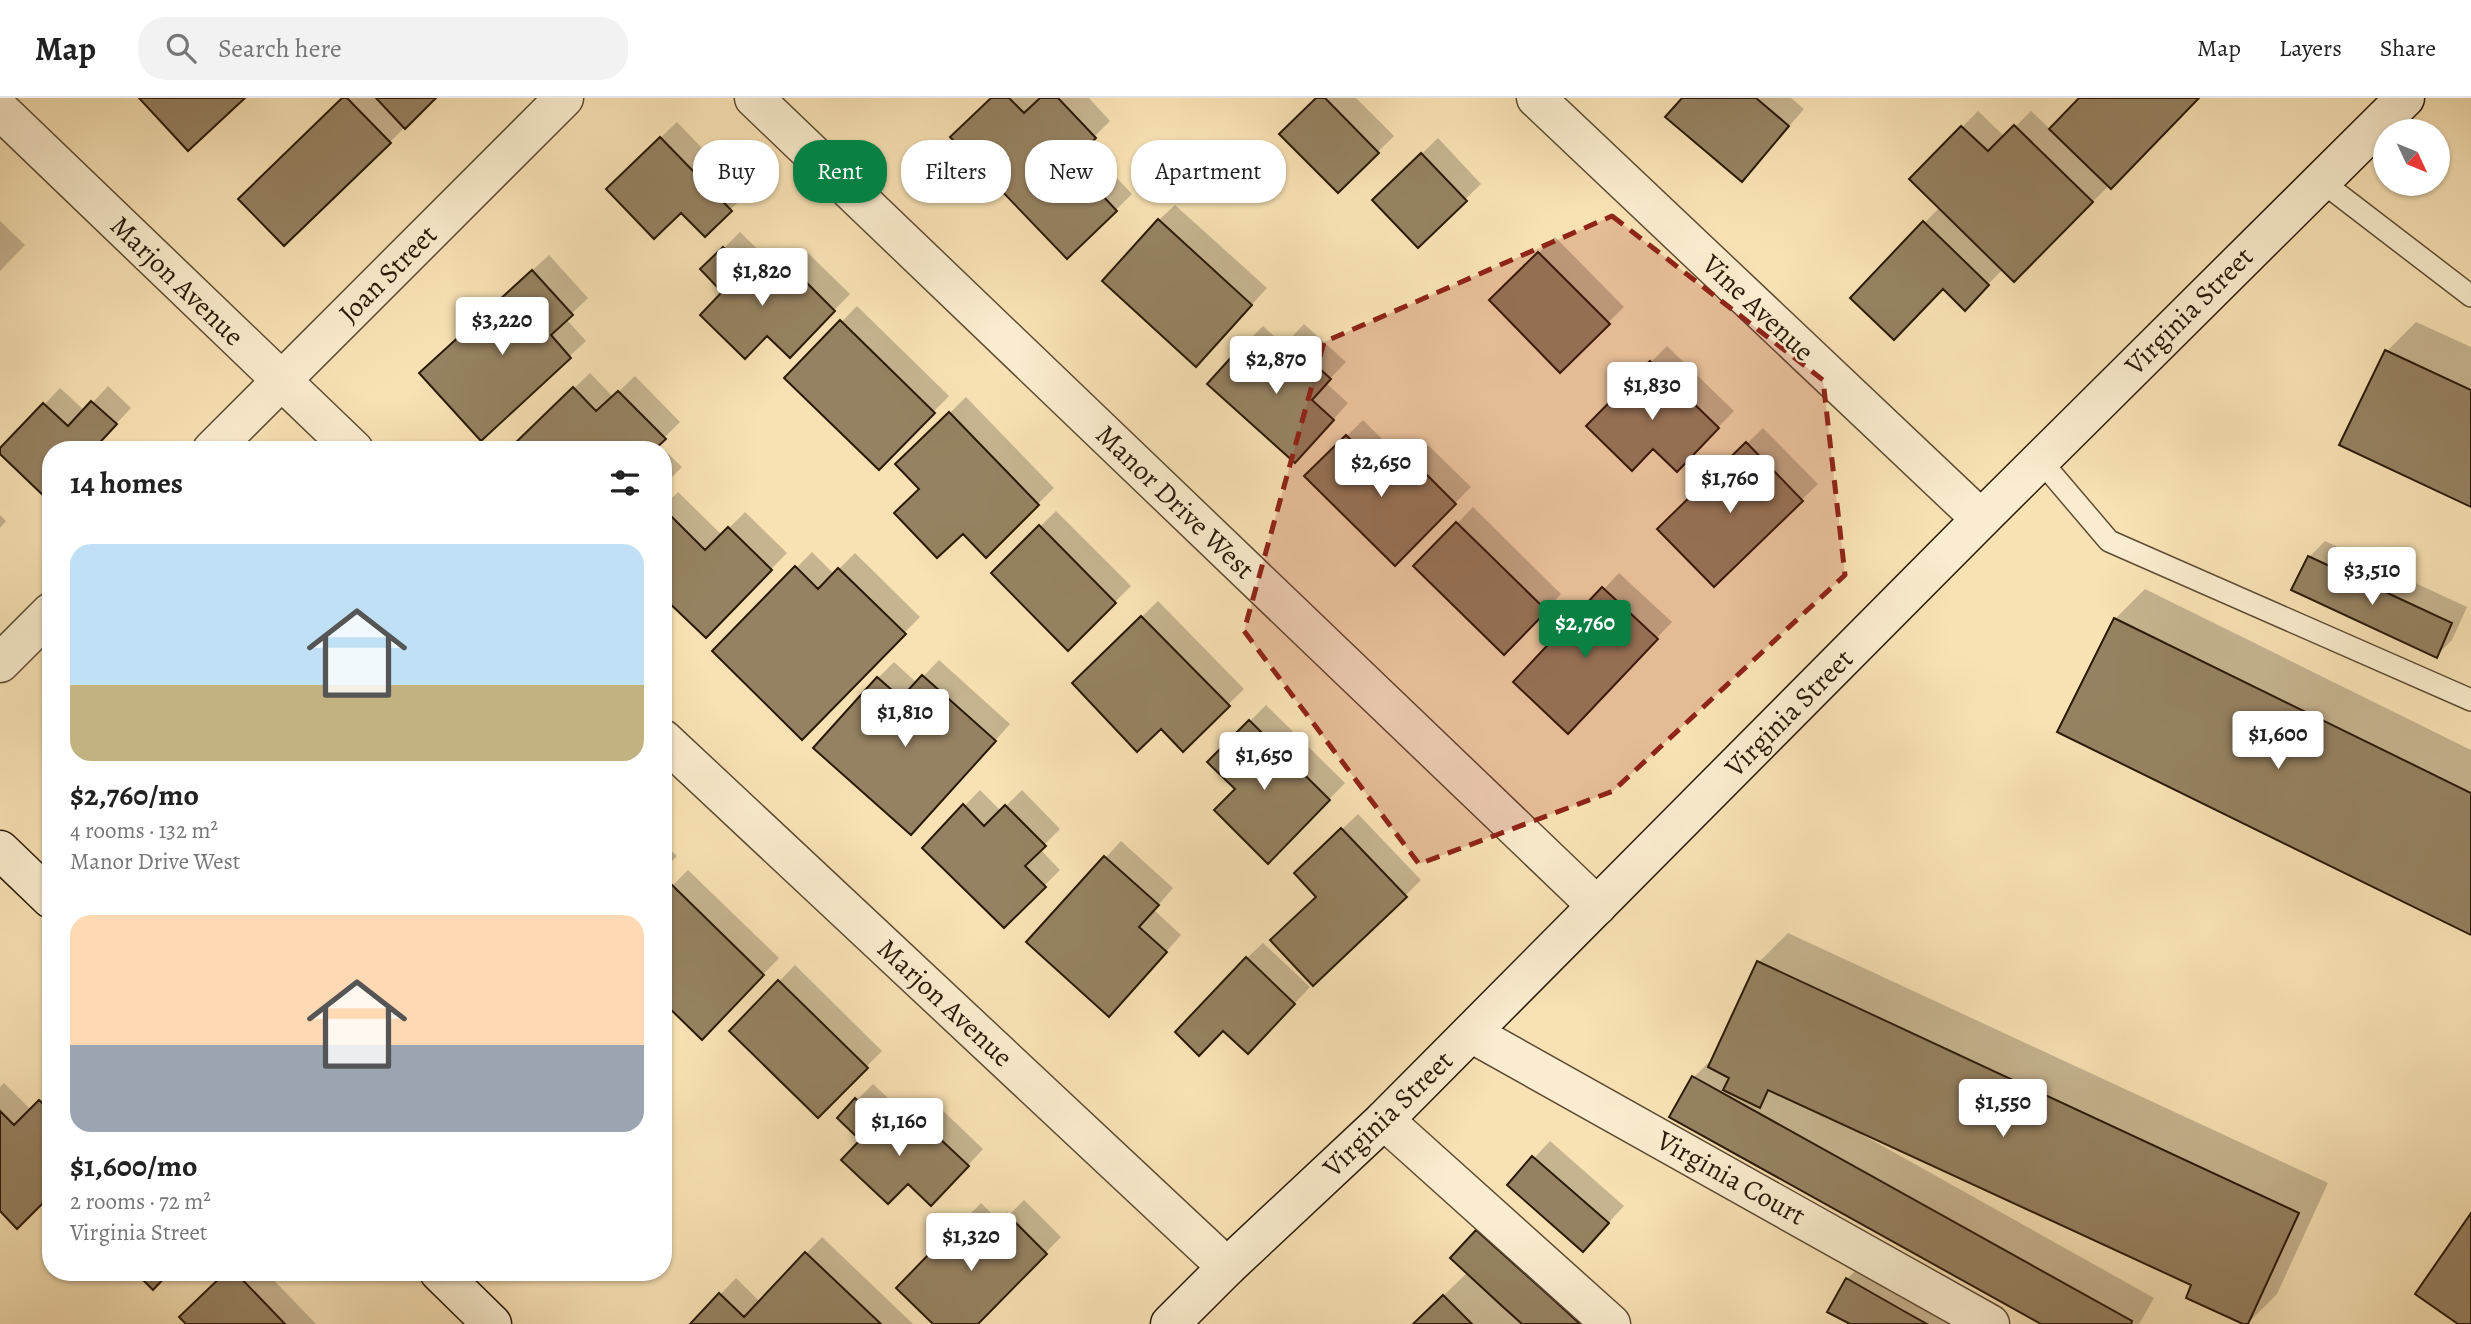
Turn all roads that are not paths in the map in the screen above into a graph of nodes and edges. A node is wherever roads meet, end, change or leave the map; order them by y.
1 (564, 98) edge
2 (754, 98) edge
3 (1536, 98) edge
4 (2404, 98) edge
5 (0, 110) edge
6 (2321, 181) junction
7 (2471, 296) edge
8 (281, 381) junction
9 (221, 441) edge
10 (344, 441) edge
11 (2039, 460) junction
12 (1981, 519) junction
13 (42, 621) edge
14 (0, 663) edge
15 (2471, 700) edge
16 (672, 747) edge
17 (0, 850) edge
18 (42, 890) edge
19 (1597, 906) junction
20 (1471, 1033) junction
21 (1384, 1121) junction
22 (1227, 1267) junction
23 (448, 1281) edge
24 (492, 1324) edge
25 (1170, 1324) edge
26 (1611, 1324) edge
27 (1990, 1324) edge

1 - 8 street, Joan Street
2 - 19 street, Manor Drive West
3 - 12 street, Vine Avenue
4 - 6 street, Virginia Street
5 - 8 street, Marjon Avenue
6 - 7 lane
6 - 11 street, Virginia Street
8 - 9 street, Joan Street
8 - 10 street, Marjon Avenue
11 - 12 street, Virginia Street
11 - 15 lane
12 - 19 street, Virginia Street
13 - 14 street
16 - 22 street, Marjon Avenue
17 - 18 street
19 - 20 street, Virginia Street
20 - 21 street, Virginia Street
20 - 27 street, Virginia Court
21 - 22 street, Virginia Street
21 - 26 street
22 - 25 street, Virginia Street
23 - 24 street

